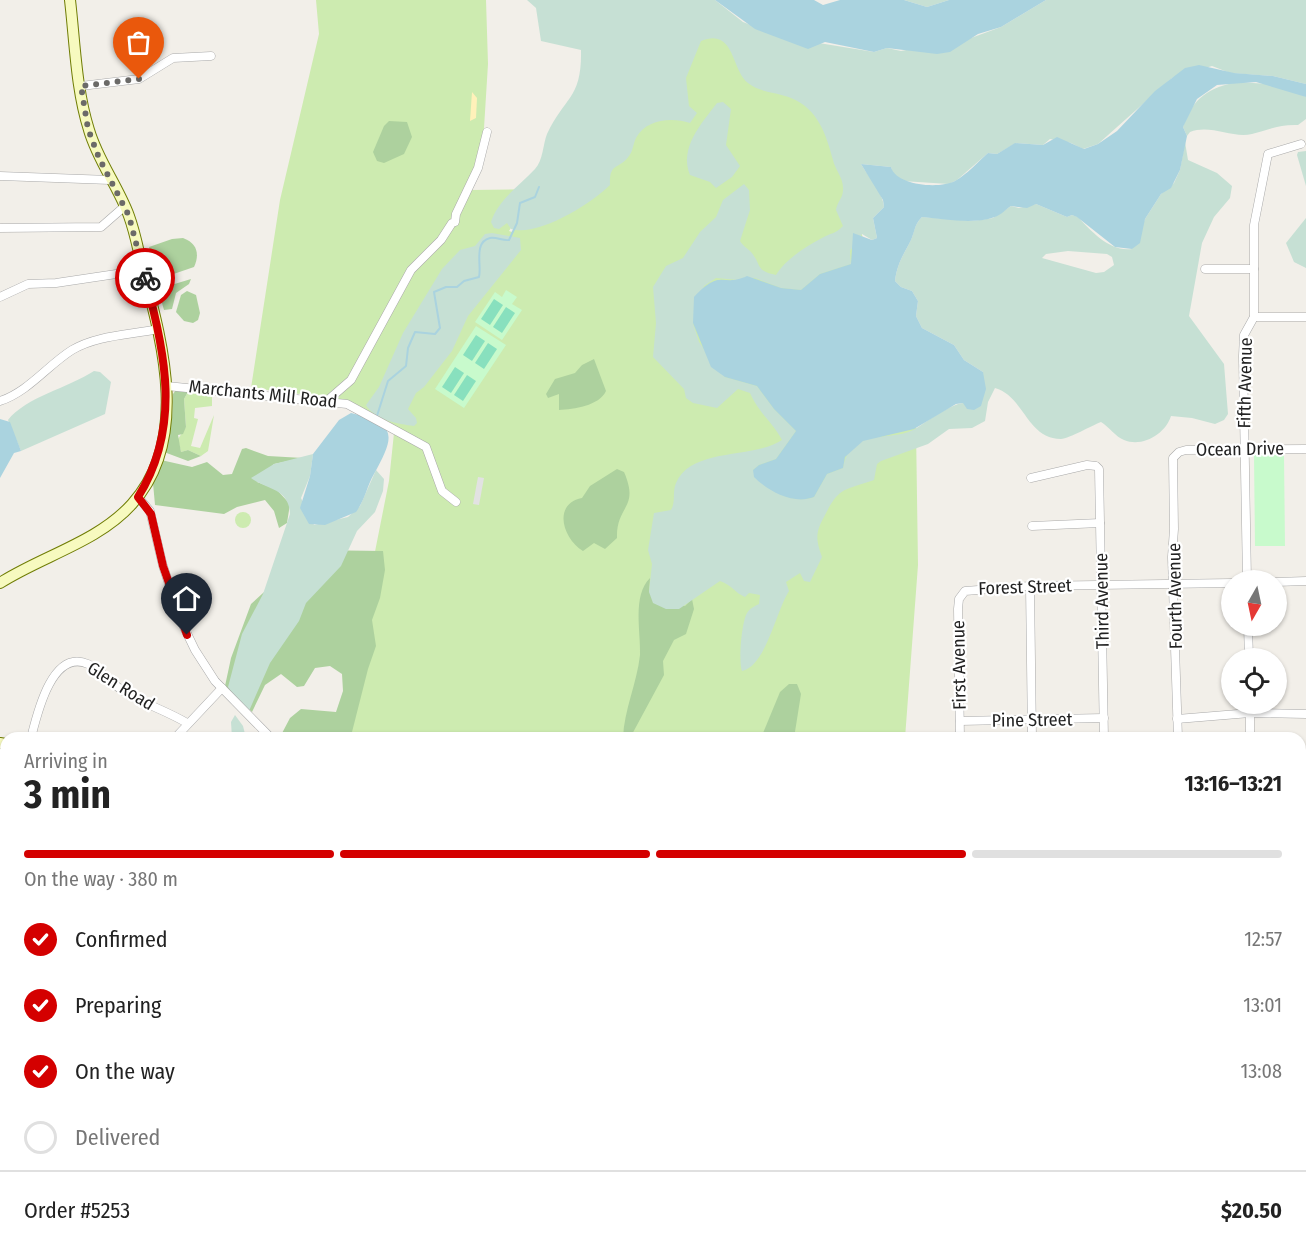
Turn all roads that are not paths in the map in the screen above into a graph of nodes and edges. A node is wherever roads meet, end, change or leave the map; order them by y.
1 (70, 0) edge
2 (211, 56) dead end
3 (81, 86) junction
4 (487, 132) dead end
5 (1301, 144) dead end
6 (0, 176) edge
7 (110, 180) junction
8 (125, 206) junction
9 (0, 228) edge
10 (1205, 269) dead end
11 (1254, 269) junction
12 (143, 270) junction
13 (0, 297) edge
14 (1254, 317) junction
15 (1306, 317) edge
16 (158, 330) junction
17 (167, 386) junction
18 (341, 389) junction
19 (328, 400) junction
20 (0, 401) edge
21 (347, 404) junction
22 (1245, 449) junction
23 (1306, 449) edge
24 (1176, 455) joint
25 (1031, 478) dead end
26 (138, 497) junction
27 (456, 502) dead end
28 (1101, 524) junction
29 (1032, 526) dead end
30 (1247, 570) edge
31 (1306, 581) edge
32 (1287, 582) edge
33 (0, 583) edge
34 (1174, 583) junction
35 (1221, 583) edge
36 (1102, 585) junction
37 (1030, 586) junction
38 (963, 594) joint
39 (222, 688) junction
40 (1238, 714) edge
41 (1250, 714) edge
42 (1287, 714) edge
43 (1306, 714) edge
44 (1104, 718) junction
45 (1177, 719) junction
46 (1032, 720) junction
47 (960, 721) junction
48 (186, 723) junction
49 (32, 732) edge
50 (179, 732) edge
51 (265, 732) edge
52 (960, 732) edge
53 (1032, 732) edge
54 (1104, 732) edge
55 (1178, 732) edge
56 (1250, 732) edge

1 - 3 street
2 - 3 street
3 - 7 street
4 - 18 street
5 - 11 street, Fifth Avenue
6 - 7 street
7 - 8 street
8 - 9 street
8 - 12 street
10 - 11 street
11 - 14 street, Fifth Avenue
12 - 13 street
12 - 16 street
14 - 15 street
14 - 22 street, Fifth Avenue
16 - 17 street
16 - 20 street
17 - 19 street, Marchants Mill Road
17 - 26 street
18 - 19 street
18 - 21 street
19 - 21 street, Marchants Mill Road
21 - 27 street, Marchants Mill Road
22 - 23 street, Ocean Drive
22 - 24 street, Ocean Drive
22 - 30 street, Fifth Avenue
24 - 34 street, Fourth Avenue
25 - 28 street, Third Avenue
26 - 33 street
26 - 39 street
28 - 29 street
28 - 36 street, Third Avenue
31 - 32 street
34 - 35 street, Forest Street
34 - 36 street, Forest Street
34 - 45 street, Fourth Avenue
36 - 37 street, Forest Street
36 - 44 street, Third Avenue
37 - 38 street, Forest Street
37 - 46 street
38 - 47 street, First Avenue
39 - 48 street
39 - 51 street
40 - 45 street
41 - 56 street
42 - 43 street
44 - 46 street, Pine Street
44 - 54 street, Third Avenue
45 - 55 street, Fourth Avenue
46 - 47 street, Pine Street
46 - 53 street
47 - 52 street, First Avenue
48 - 49 street, Glen Road
48 - 50 street

